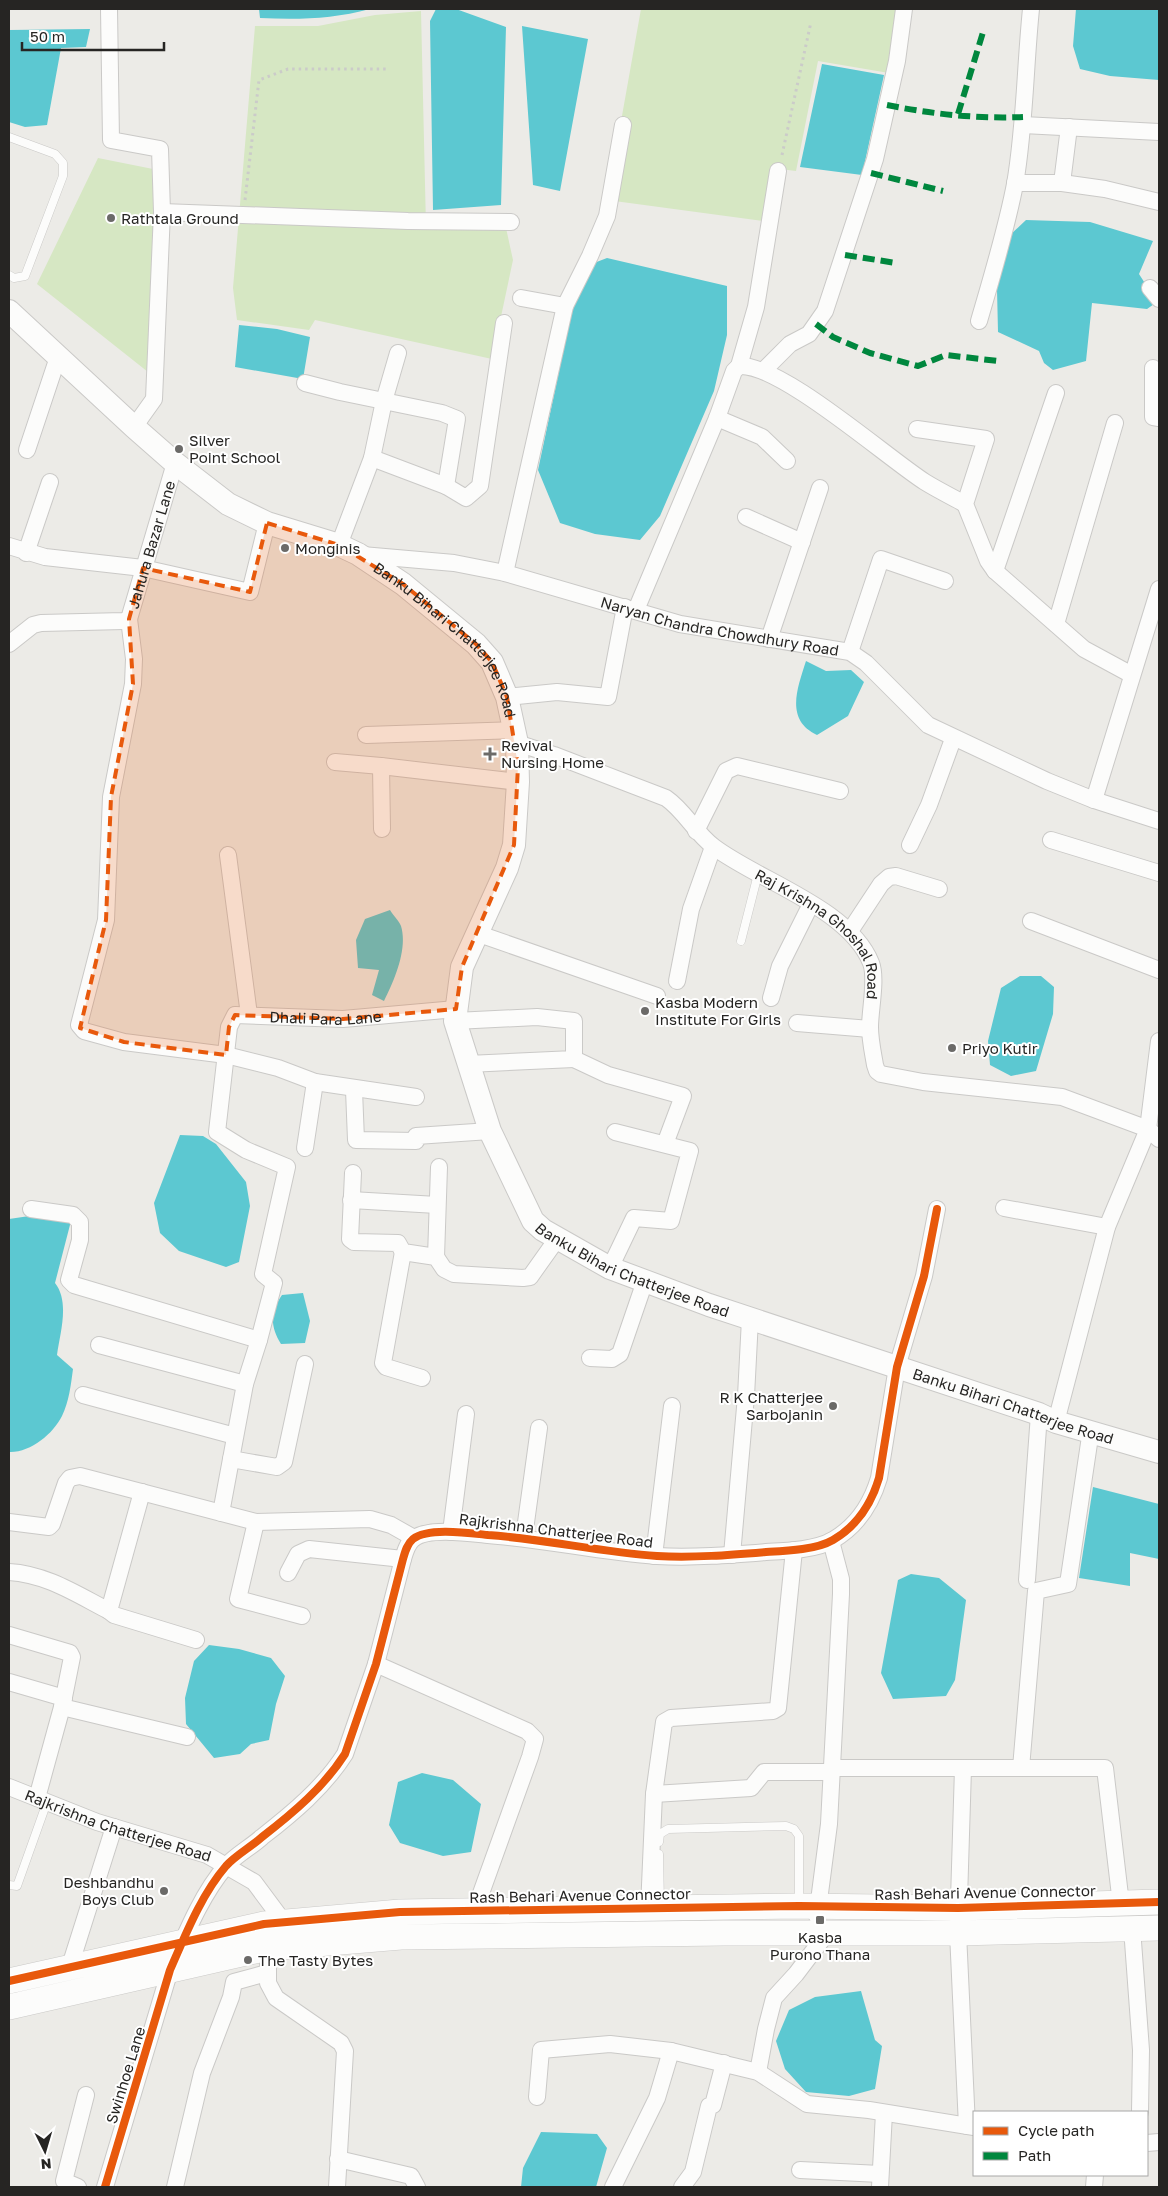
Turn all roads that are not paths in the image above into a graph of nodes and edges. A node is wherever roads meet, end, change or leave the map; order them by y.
1 (109, 9) edge
2 (904, 9) edge
3 (1031, 9) edge
4 (623, 125) dead end
5 (1022, 125) junction
6 (1069, 127) junction
7 (1159, 132) edge
8 (9, 137) edge
9 (778, 171) road end
10 (1015, 183) junction
11 (1062, 183) junction
12 (1159, 202) edge
13 (162, 212) junction
14 (510, 222) dead end
15 (9, 275) edge
16 (521, 298) dead end
17 (566, 306) junction
18 (9, 311) edge
19 (980, 321) dead end
20 (504, 323) dead end
21 (398, 353) dead end
22 (58, 357) junction
23 (739, 366) junction
24 (1153, 368) dead end
25 (764, 370) junction
26 (305, 383) dead end
27 (1056, 393) dead end
28 (384, 400) junction
29 (717, 418) junction
30 (1159, 418) edge
31 (1116, 423) dead end
32 (134, 427) junction
33 (917, 429) dead end
34 (27, 450) dead end
35 (372, 458) junction
36 (787, 461) dead end
37 (175, 463) junction
38 (50, 482) dead end
39 (446, 486) junction
40 (820, 488) dead end
41 (965, 504) junction
42 (746, 517) dead end
43 (267, 523) junction
44 (802, 542) junction
45 (9, 546) edge
46 (349, 550) junction
47 (26, 553) junction
48 (144, 568) junction
49 (995, 571) junction
50 (506, 573) junction
51 (945, 581) dead end
52 (1159, 590) edge
53 (631, 608) junction
54 (129, 619) junction
55 (1056, 624) junction
56 (769, 640) junction
57 (9, 644) edge
58 (850, 652) junction
59 (1132, 675) junction
60 (507, 696) junction
61 (366, 735) dead end
62 (516, 737) junction
63 (953, 739) junction
64 (334, 762) dead end
65 (381, 766) junction
66 (518, 782) junction
67 (840, 791) dead end
68 (1094, 800) junction
69 (1159, 821) edge
70 (382, 829) dead end
71 (696, 831) junction
72 (1051, 840) dead end
73 (910, 845) dead end
74 (714, 847) junction
75 (228, 855) dead end
76 (1159, 873) edge
77 (758, 874) junction
78 (939, 889) dead end
79 (812, 904) junction
80 (1031, 921) dead end
81 (850, 931) junction
82 (479, 934) junction
83 (741, 941) dead end
84 (1159, 970) edge
85 (677, 980) dead end
86 (657, 996) dead end
87 (771, 998) dead end
88 (249, 1015) junction
89 (456, 1015) junction
90 (797, 1023) dead end
91 (870, 1029) junction
92 (1159, 1041) edge
93 (226, 1055) junction
94 (574, 1059) junction
95 (468, 1064) junction
96 (1158, 1071) edge
97 (315, 1082) junction
98 (354, 1090) junction
99 (416, 1098) dead end
100 (490, 1131) junction
101 (616, 1132) dead end
102 (1154, 1134) edge
103 (665, 1144) junction
104 (305, 1148) dead end
105 (439, 1167) dead end
106 (353, 1173) dead end
107 (351, 1200) junction
108 (438, 1205) junction
109 (1004, 1208) dead end
110 (937, 1209) dead end
111 (31, 1210) dead end
112 (1107, 1226) junction
113 (557, 1239) junction
114 (403, 1252) junction
115 (436, 1257) junction
116 (610, 1268) junction
117 (645, 1281) junction
118 (750, 1319) junction
119 (259, 1340) junction
120 (99, 1345) dead end
121 (590, 1358) dead end
122 (305, 1364) dead end
123 (897, 1367) junction
124 (422, 1378) dead end
125 (245, 1384) junction
126 (84, 1395) dead end
127 (672, 1406) dead end
128 (466, 1414) dead end
129 (1048, 1418) junction
130 (539, 1428) dead end
131 (1091, 1430) junction
132 (235, 1436) junction
133 (1159, 1452) edge
134 (231, 1459) junction
135 (142, 1492) junction
136 (221, 1513) junction
137 (9, 1522) edge
138 (256, 1522) junction
139 (451, 1532) junction
140 (524, 1537) junction
141 (414, 1538) junction
142 (831, 1541) junction
143 (794, 1550) junction
144 (732, 1555) junction
145 (654, 1556) junction
146 (403, 1559) junction
147 (9, 1572) edge
148 (288, 1573) dead end
149 (1027, 1580) dead end
150 (109, 1611) junction
151 (302, 1616) dead end
152 (9, 1635) edge
153 (196, 1640) dead end
154 (376, 1664) junction
155 (9, 1682) edge
156 (63, 1703) junction
157 (187, 1737) dead end
158 (963, 1768) junction
159 (1021, 1768) junction
160 (832, 1770) junction
161 (9, 1787) edge
162 (654, 1794) junction
163 (42, 1800) junction
164 (114, 1827) junction
165 (226, 1866) junction
166 (9, 1885) edge
167 (1159, 1902) edge
168 (1122, 1904) junction
169 (809, 1906) junction
170 (655, 1908) junction
171 (958, 1908) junction
172 (475, 1910) junction
173 (284, 1921) junction
174 (1132, 1928) junction
175 (1159, 1928) edge
176 (821, 1933) junction
177 (958, 1933) junction
178 (183, 1941) junction
179 (268, 1948) junction
180 (70, 1966) junction
181 (170, 1970) junction
182 (268, 1973) junction
183 (9, 1981) edge
184 (9, 2007) edge
185 (671, 2051) junction
186 (724, 2063) junction
187 (758, 2072) junction
188 (86, 2095) dead end
189 (537, 2096) dead end
190 (1140, 2111) edge
191 (884, 2113) junction
192 (971, 2126) edge
193 (338, 2159) junction
194 (800, 2170) dead end
195 (880, 2180) edge
196 (78, 2187) edge
197 (105, 2187) edge
198 (175, 2187) edge
199 (337, 2187) edge
200 (417, 2187) edge
201 (612, 2187) edge
202 (682, 2187) edge

1 - 13 street
2 - 25 street
3 - 5 street
4 - 17 street
5 - 6 street
5 - 10 street
6 - 7 street
6 - 11 street
8 - 15 lane
9 - 23 street
10 - 11 street
10 - 19 street
11 - 12 street
13 - 14 street
13 - 32 street
16 - 17 street
17 - 50 street
18 - 22 main road, Banku Bihari Chatterjee Road
20 - 39 street
21 - 28 street
22 - 32 main road, Banku Bihari Chatterjee Road
22 - 34 street
23 - 25 street
23 - 29 street
24 - 30 street
25 - 41 street
26 - 28 street
27 - 49 street
28 - 35 street
28 - 39 street
29 - 36 street
29 - 53 street
31 - 55 street
32 - 37 main road, Banku Bihari Chatterjee Road
33 - 41 street
35 - 39 street
35 - 46 street
37 - 43 main road, Banku Bihari Chatterjee Road
37 - 48 street, Jahura Bazar Lane
38 - 47 street
40 - 44 street
41 - 49 street
42 - 44 street
43 - 46 main road, Banku Bihari Chatterjee Road
43 - 48 street
44 - 56 street
45 - 47 street
46 - 50 street, Naryan Chandra Chowdhury Road
46 - 60 main road, Banku Bihari Chatterjee Road
47 - 48 street
48 - 54 street, Jahura Bazar Lane
49 - 55 street
50 - 53 street, Naryan Chandra Chowdhury Road
51 - 58 street
52 - 59 street
53 - 56 street, Naryan Chandra Chowdhury Road
53 - 60 street
54 - 57 street, Jahura Bazar Lane
54 - 93 street
55 - 59 street
56 - 58 street, Naryan Chandra Chowdhury Road
58 - 63 street, Naryan Chandra Chowdhury Road
59 - 68 street
60 - 62 main road, Banku Bihari Chatterjee Road
61 - 62 street, Raj Krishna Ghoshal Road
62 - 66 main road, Banku Bihari Chatterjee Road
62 - 71 street, Raj Krishna Ghoshal Road
63 - 68 street, Naryan Chandra Chowdhury Road
63 - 73 street
64 - 65 street
65 - 66 street
65 - 70 street
66 - 82 main road, Banku Bihari Chatterjee Road
67 - 71 street
68 - 69 street, Naryan Chandra Chowdhury Road
71 - 74 street, Raj Krishna Ghoshal Road
72 - 76 street
74 - 77 street, Raj Krishna Ghoshal Road
74 - 85 street
75 - 88 street
77 - 79 street, Raj Krishna Ghoshal Road
77 - 83 lane
78 - 81 street
79 - 81 street, Raj Krishna Ghoshal Road
79 - 87 street
80 - 84 street
81 - 91 street, Raj Krishna Ghoshal Road
82 - 86 street
82 - 89 main road, Banku Bihari Chatterjee Road
88 - 89 street, Dhali Para Lane
88 - 93 street, Dhali Para Lane
89 - 94 street, Dhali Para Lane
89 - 95 main road, Banku Bihari Chatterjee Road
90 - 91 street
91 - 102 street, Raj Krishna Ghoshal Road
92 - 96 street
93 - 97 street
93 - 119 street
94 - 95 street
94 - 103 street
95 - 100 main road, Banku Bihari Chatterjee Road
96 - 102 street
97 - 98 street
97 - 104 street
98 - 99 street
98 - 100 street
100 - 113 main road, Banku Bihari Chatterjee Road
101 - 103 street
102 - 112 street
103 - 116 street
105 - 108 street
106 - 107 street
107 - 108 street
107 - 114 street
108 - 115 street
109 - 112 street
110 - 123 street, Rajkrishna Chatterjee Road
111 - 119 street
112 - 129 street
113 - 115 street
113 - 116 main road, Banku Bihari Chatterjee Road
114 - 115 street
114 - 124 street
116 - 117 main road, Banku Bihari Chatterjee Road
117 - 118 main road, Banku Bihari Chatterjee Road
117 - 121 street
118 - 123 main road, Banku Bihari Chatterjee Road
118 - 144 street
119 - 125 street
120 - 125 street
122 - 134 street
123 - 129 main road, Banku Bihari Chatterjee Road
123 - 142 street, Rajkrishna Chatterjee Road
125 - 132 street
126 - 132 street
127 - 145 street
128 - 139 street
129 - 131 main road, Banku Bihari Chatterjee Road
129 - 149 street
130 - 140 street
131 - 133 main road, Banku Bihari Chatterjee Road
131 - 159 street
132 - 134 street
134 - 136 street
135 - 136 street
135 - 137 street
135 - 150 street
136 - 138 street
138 - 141 street
138 - 151 street
139 - 140 street, Rajkrishna Chatterjee Road
139 - 141 street, Rajkrishna Chatterjee Road
140 - 145 street, Rajkrishna Chatterjee Road
141 - 146 street, Rajkrishna Chatterjee Road
142 - 143 street, Rajkrishna Chatterjee Road
142 - 160 street
143 - 144 street, Rajkrishna Chatterjee Road
143 - 162 street
144 - 145 street, Rajkrishna Chatterjee Road
146 - 148 street
146 - 154 street, Rajkrishna Chatterjee Road
147 - 150 street
150 - 153 street
152 - 156 street
154 - 165 street, Rajkrishna Chatterjee Road
154 - 172 street
155 - 156 street
156 - 157 street
156 - 163 street
158 - 159 street
158 - 160 street
158 - 171 street
159 - 168 street
160 - 162 street
160 - 169 street
161 - 163 street, Rajkrishna Chatterjee Road
162 - 170 street
163 - 164 street, Rajkrishna Chatterjee Road
163 - 166 lane
164 - 165 street, Rajkrishna Chatterjee Road
164 - 180 street
165 - 173 street, Rajkrishna Chatterjee Road
165 - 178 street, Rajkrishna Chatterjee Road
167 - 168 main road, Rash Behari Avenue Connector
168 - 171 main road, Rash Behari Avenue Connector
169 - 170 main road, Rash Behari Avenue Connector
169 - 170 lane
169 - 171 main road, Rash Behari Avenue Connector
169 - 176 street
170 - 172 main road, Rash Behari Avenue Connector
171 - 177 street
172 - 173 main road, Rash Behari Avenue Connector
173 - 178 main road, Rash Behari Avenue Connector
174 - 175 main road
174 - 177 main road
174 - 190 street
176 - 177 main road
176 - 179 main road
176 - 187 street
177 - 192 street
178 - 180 main road, Rash Behari Avenue Connector
178 - 181 street, Rajkrishna Chatterjee Road
179 - 181 main road
179 - 182 street
180 - 183 main road, Rash Behari Avenue Connector
181 - 184 main road
181 - 197 street, Swinhoe Lane
182 - 193 street
182 - 198 street
185 - 186 street
185 - 189 street
185 - 201 street
186 - 187 street
186 - 202 street
187 - 191 street
188 - 196 street
191 - 192 street
191 - 195 street
193 - 199 street
193 - 200 street
194 - 195 street

